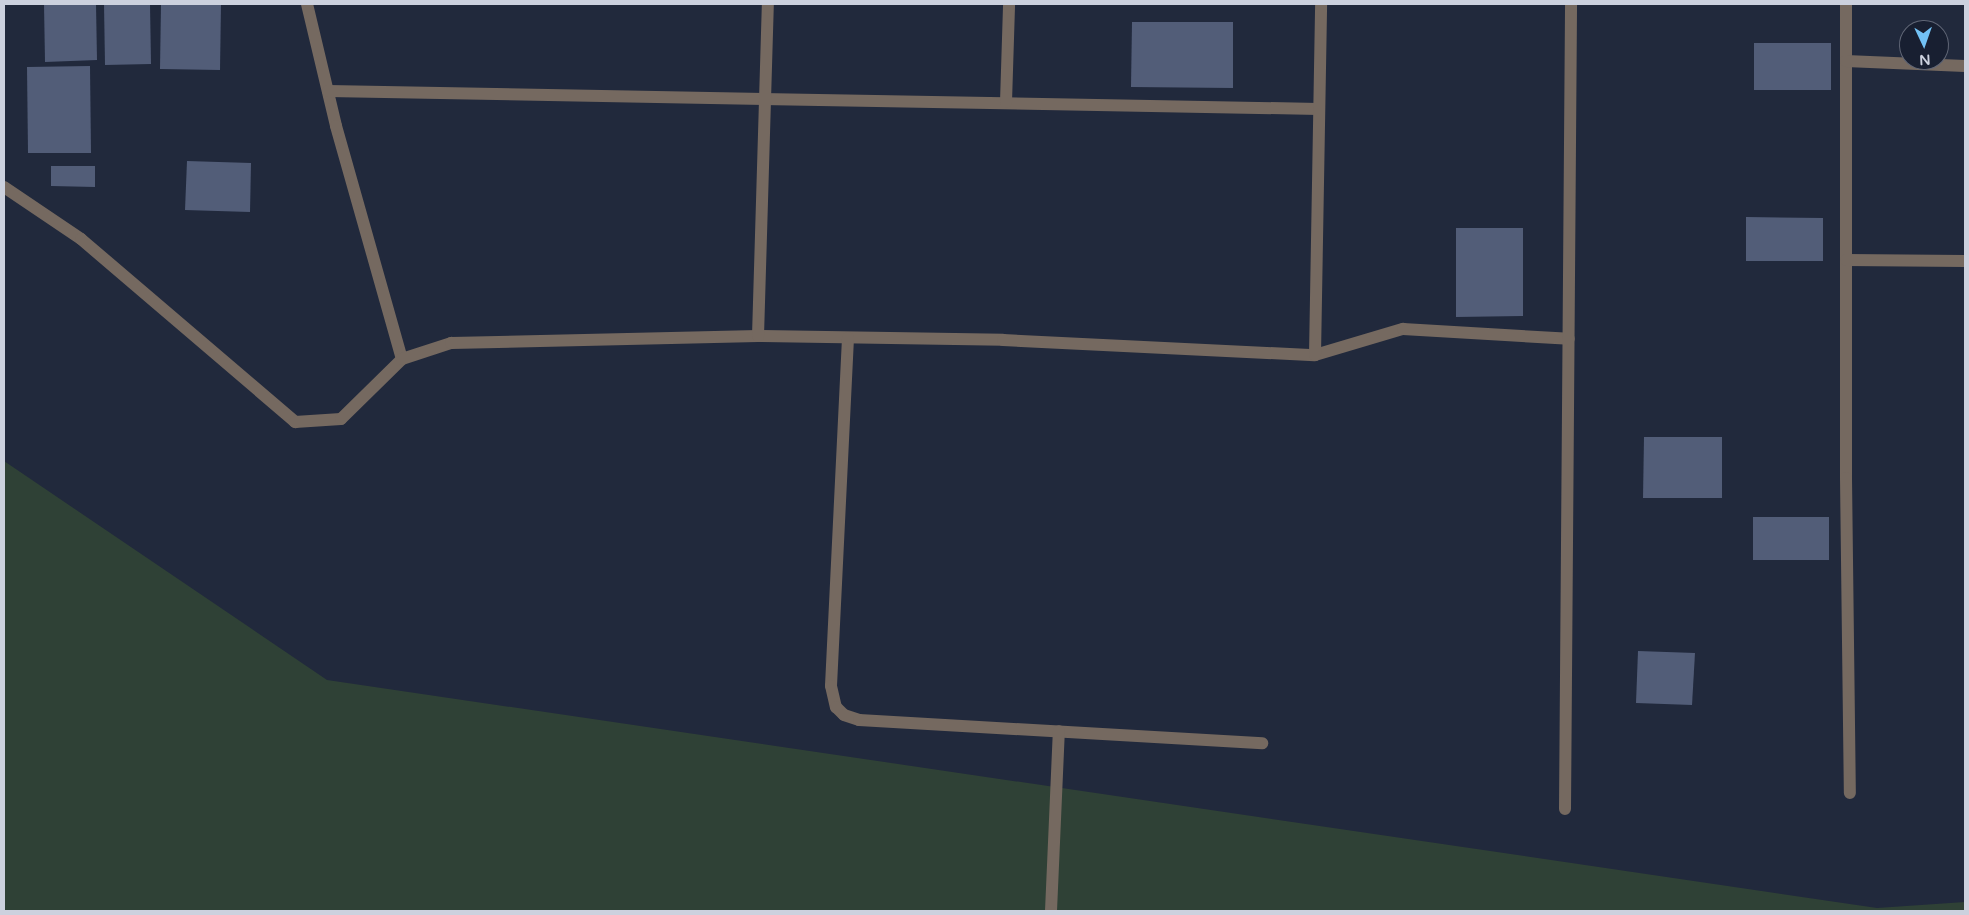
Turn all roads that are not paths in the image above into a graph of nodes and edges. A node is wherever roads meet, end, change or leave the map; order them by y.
1 (308, 4) edge
2 (768, 4) edge
3 (1009, 4) edge
4 (1320, 4) edge
5 (1571, 4) edge
6 (1846, 4) edge
7 (1846, 61) junction
8 (1965, 66) edge
9 (328, 91) junction
10 (765, 97) junction
11 (1006, 102) junction
12 (1319, 109) junction
13 (4, 187) edge
14 (1846, 260) junction
15 (1965, 261) edge
16 (758, 336) junction
17 (848, 338) junction
18 (1569, 339) junction
19 (1314, 356) junction
20 (402, 359) junction
21 (1059, 731) junction
22 (1262, 743) dead end
23 (1850, 792) dead end
24 (1565, 809) dead end
25 (1051, 911) edge

1 - 9 street
2 - 10 street
3 - 11 street
4 - 12 street
5 - 18 street
6 - 7 street
7 - 8 street
7 - 14 street
9 - 10 street
9 - 20 street
10 - 11 street
10 - 16 street
11 - 12 street
12 - 19 street
13 - 20 street
14 - 15 street
14 - 23 street
16 - 17 street
16 - 20 street
17 - 19 street
17 - 21 street
18 - 19 street
18 - 24 street
21 - 22 street
21 - 25 street

